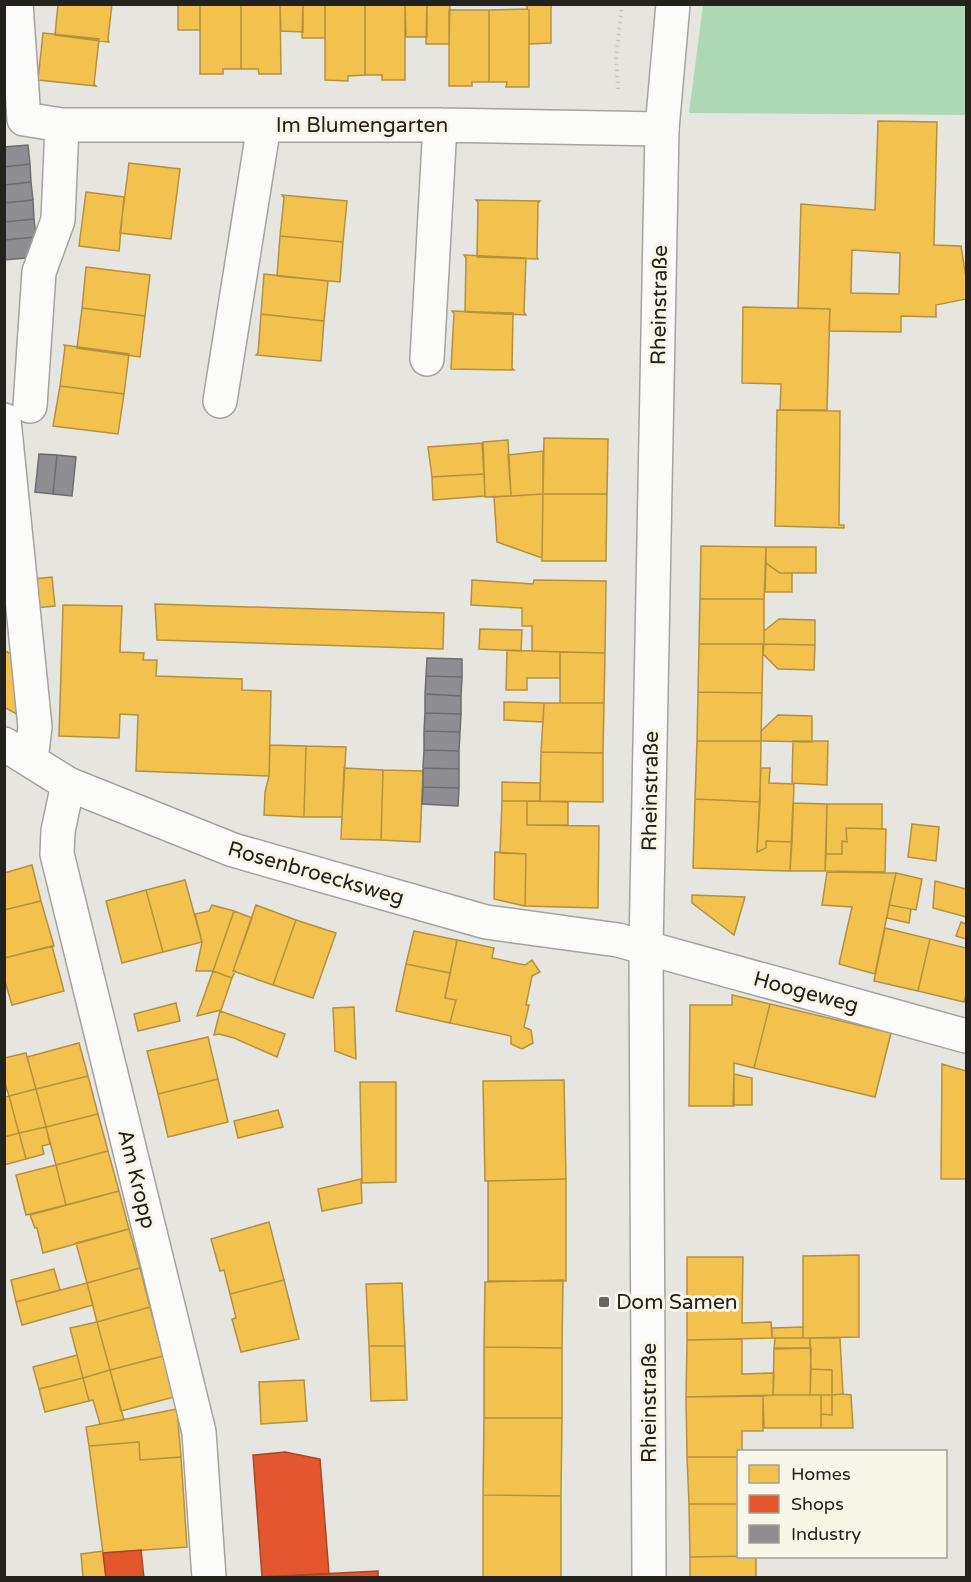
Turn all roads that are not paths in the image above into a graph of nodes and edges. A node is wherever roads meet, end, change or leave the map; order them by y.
1 (16, 4) edge
2 (673, 4) edge
3 (62, 125) junction
4 (264, 125) junction
5 (440, 125) junction
6 (662, 129) junction
7 (427, 359) dead end
8 (220, 401) dead end
9 (17, 413) edge
10 (18, 751) edge
11 (68, 784) junction
12 (646, 949) junction
13 (966, 1036) edge
14 (209, 1578) edge
15 (649, 1578) edge

1 - 3 street, Im Blumengarten
2 - 6 street, Rheinstraße
3 - 4 street, Im Blumengarten
3 - 9 street
4 - 5 street, Im Blumengarten
4 - 8 street
5 - 6 street, Im Blumengarten
5 - 7 street
6 - 12 street, Rheinstraße
9 - 10 street
10 - 11 street, Rosenbroecksweg
11 - 12 street, Rosenbroecksweg
11 - 14 street, Am Kropp
12 - 13 street, Hoogeweg
12 - 15 street, Rheinstraße

